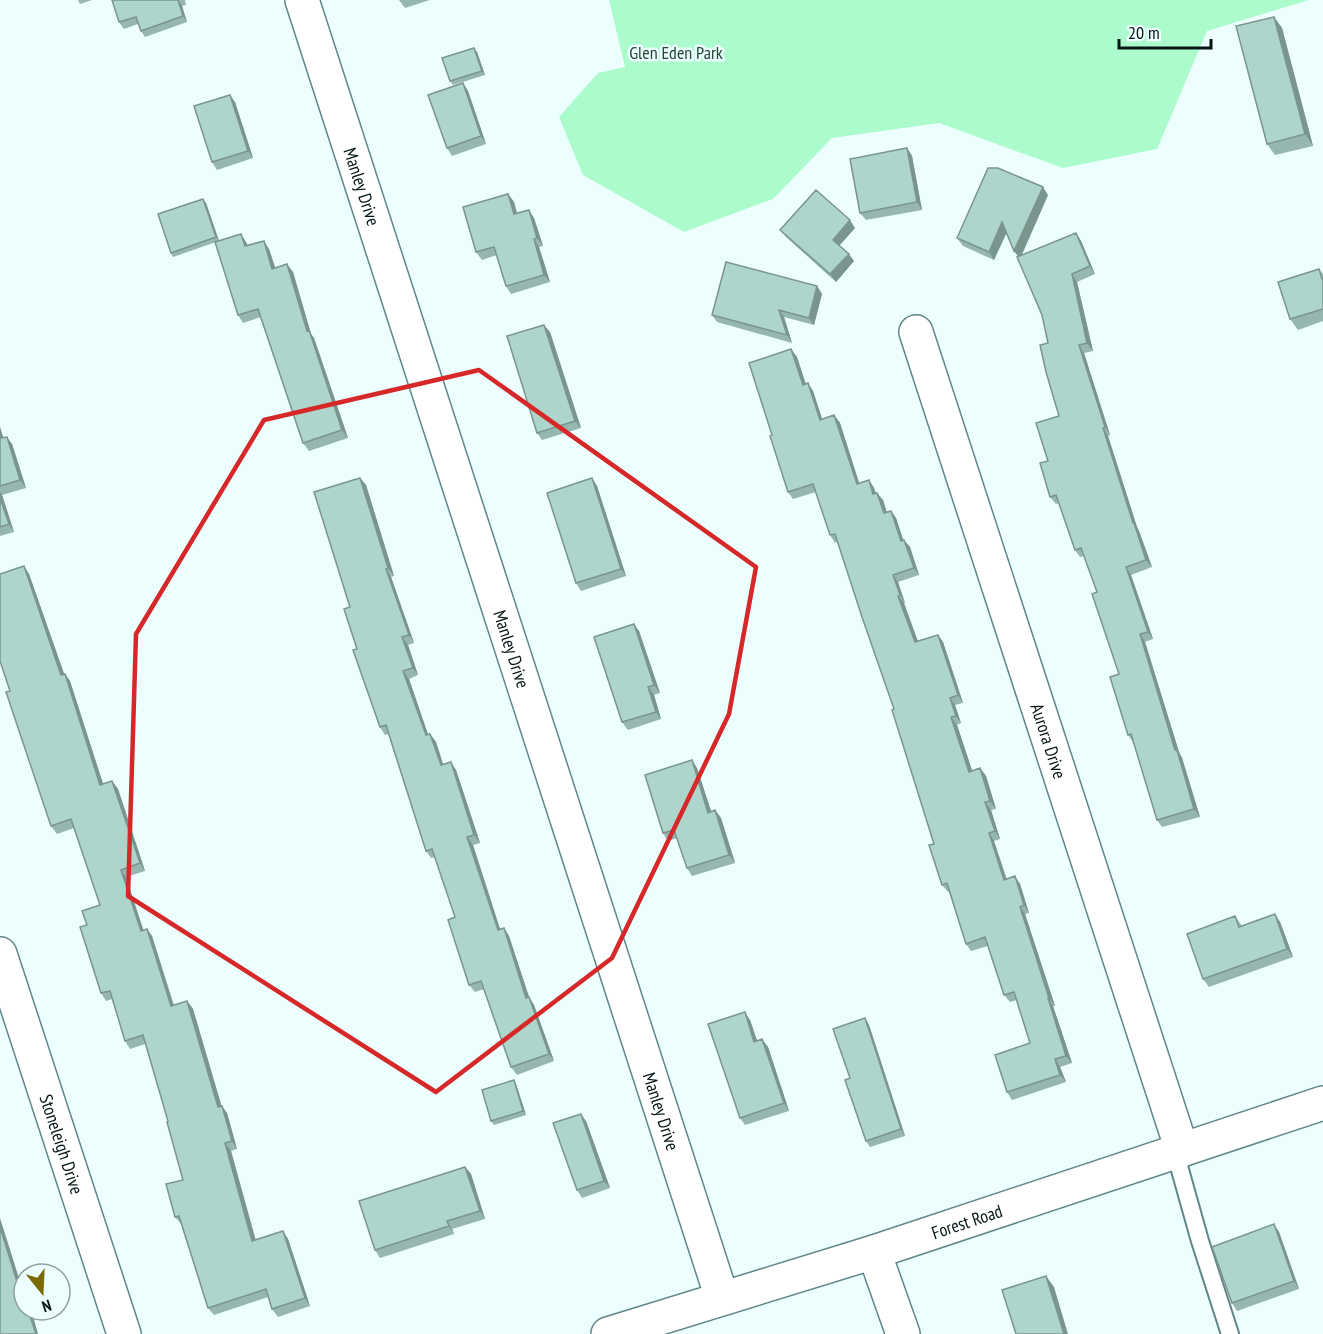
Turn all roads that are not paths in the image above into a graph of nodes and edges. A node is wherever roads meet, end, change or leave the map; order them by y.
1 (302, 0) edge
2 (916, 332) dead end
3 (0, 954) edge
4 (1323, 1103) edge
5 (1178, 1151) junction
6 (874, 1252) junction
7 (722, 1298) junction
8 (124, 1334) edge
9 (609, 1334) edge
10 (903, 1334) edge
11 (1230, 1334) edge

1 - 7 street, Manley Drive
2 - 5 street, Aurora Drive
3 - 8 street, Stoneleigh Drive
4 - 5 street, Forest Road
5 - 6 street, Forest Road
5 - 11 lane
6 - 7 street, Forest Road
6 - 10 street
7 - 9 street, Forest Road

